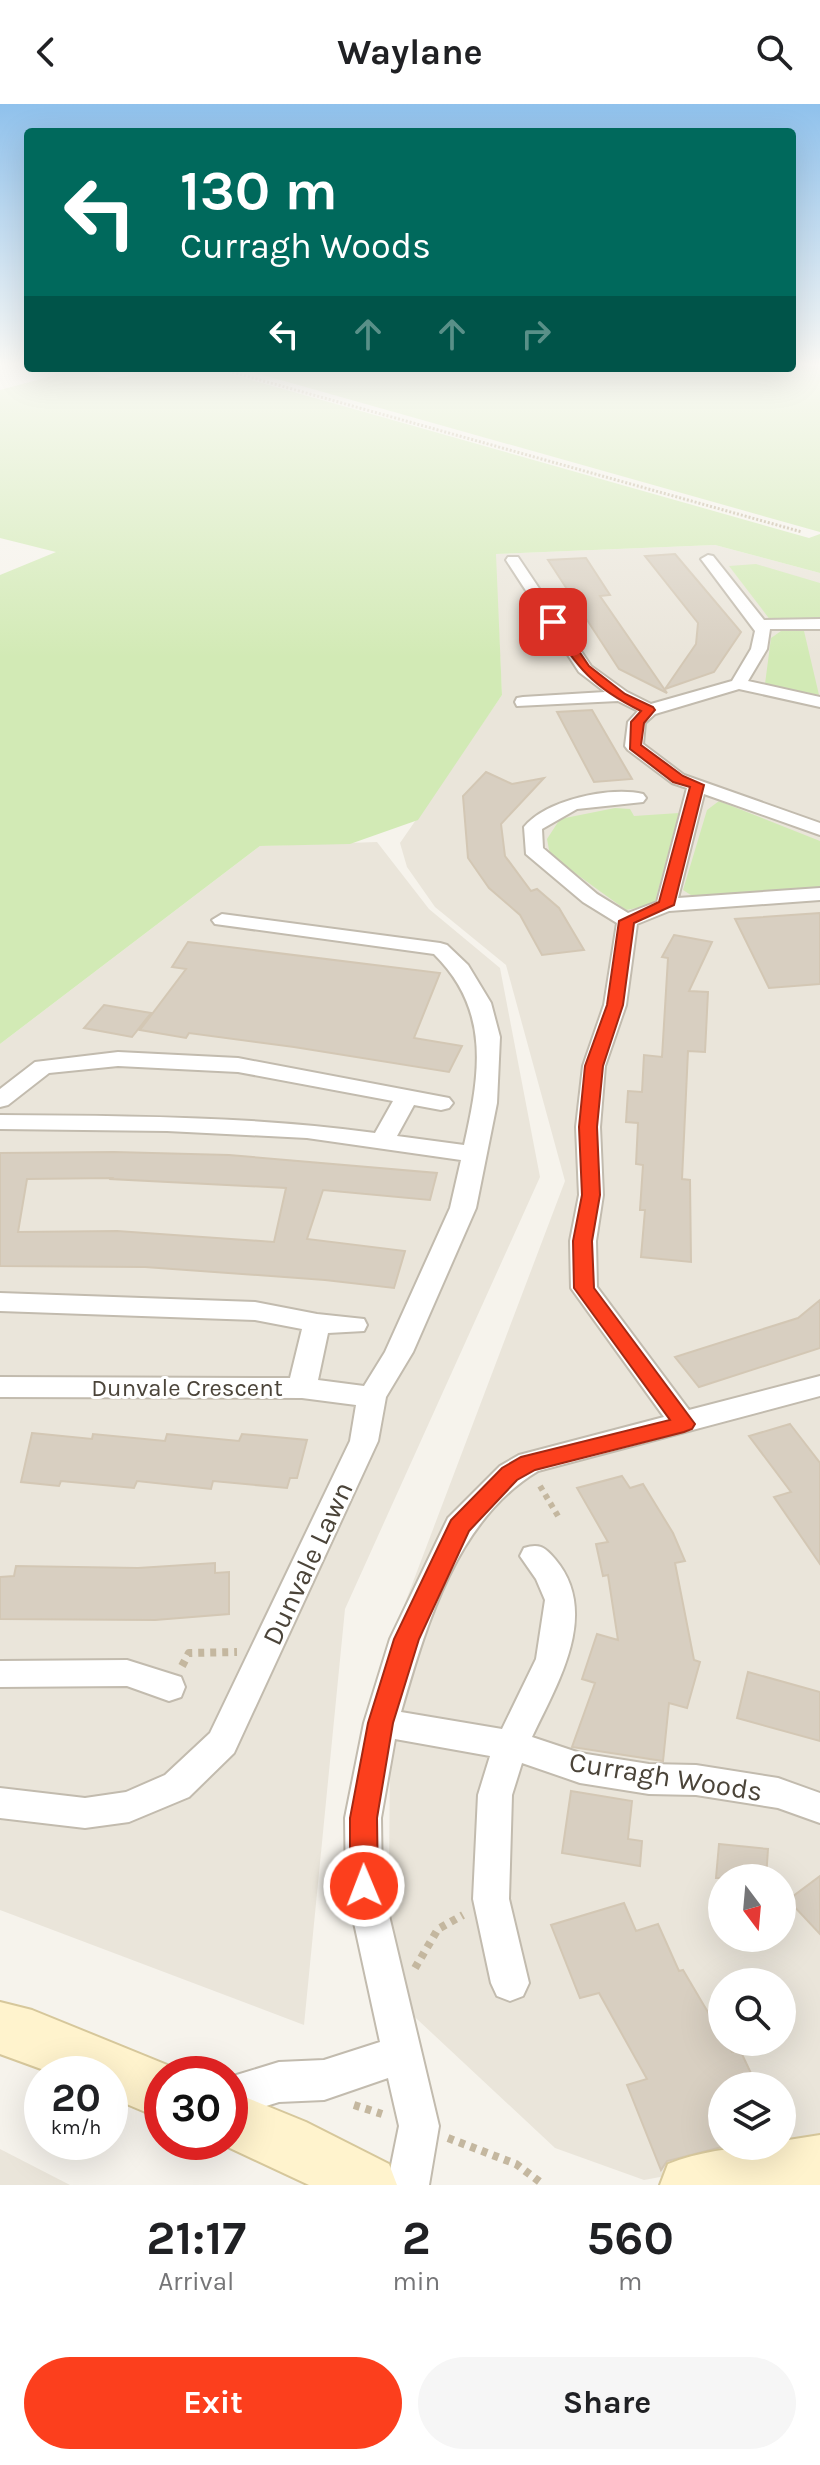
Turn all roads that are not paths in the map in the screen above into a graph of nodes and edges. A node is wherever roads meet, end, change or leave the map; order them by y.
1 (708, 559) dead end
2 (513, 560) dead end
3 (820, 624) edge
4 (760, 625) junction
5 (738, 684) junction
6 (621, 696) junction
7 (523, 702) dead end
8 (820, 702) edge
9 (649, 710) junction
10 (697, 785) junction
11 (637, 798) dead end
12 (820, 829) edge
13 (820, 894) edge
14 (666, 905) junction
15 (222, 920) dead end
16 (627, 921) junction
17 (407, 1096) junction
18 (0, 1100) edge
19 (441, 1103) dead end
20 (0, 1122) edge
21 (383, 1140) junction
22 (474, 1154) junction
23 (0, 1302) edge
24 (317, 1323) junction
25 (354, 1325) dead end
26 (0, 1387) edge
27 (302, 1388) junction
28 (819, 1388) edge
29 (372, 1397) junction
30 (684, 1424) junction
31 (535, 1556) dead end
32 (0, 1674) edge
33 (169, 1687) road end
34 (381, 1723) junction
35 (511, 1745) junction
36 (0, 1803) edge
37 (820, 1808) edge
38 (510, 1983) dead end
39 (0, 2028) edge
40 (404, 2054) junction
41 (144, 2084) edge
42 (248, 2091) edge
43 (248, 2126) edge
44 (820, 2164) edge
45 (368, 2185) edge
46 (408, 2185) edge
47 (689, 2185) edge

1 - 4 street
2 - 6 street
3 - 4 street
4 - 5 street
5 - 8 street
5 - 9 street
6 - 7 street
6 - 9 street
9 - 10 street
10 - 12 street
10 - 14 street
11 - 16 street
13 - 14 street
14 - 16 street
15 - 22 street, Dunvale Lawn
16 - 30 street
17 - 18 street
17 - 19 street
17 - 21 street
20 - 21 street
21 - 22 street
22 - 29 street, Dunvale Lawn
23 - 24 street
24 - 25 street
24 - 27 street
26 - 27 street, Dunvale Crescent
27 - 29 street, Dunvale Crescent
28 - 30 street
29 - 36 street, Dunvale Lawn
30 - 34 street
31 - 35 street
32 - 33 street
34 - 35 street, Curragh Woods
34 - 40 street
35 - 37 street, Curragh Woods
35 - 38 street
39 - 41 main road
40 - 42 street
40 - 46 street
43 - 45 main road
44 - 47 main road

